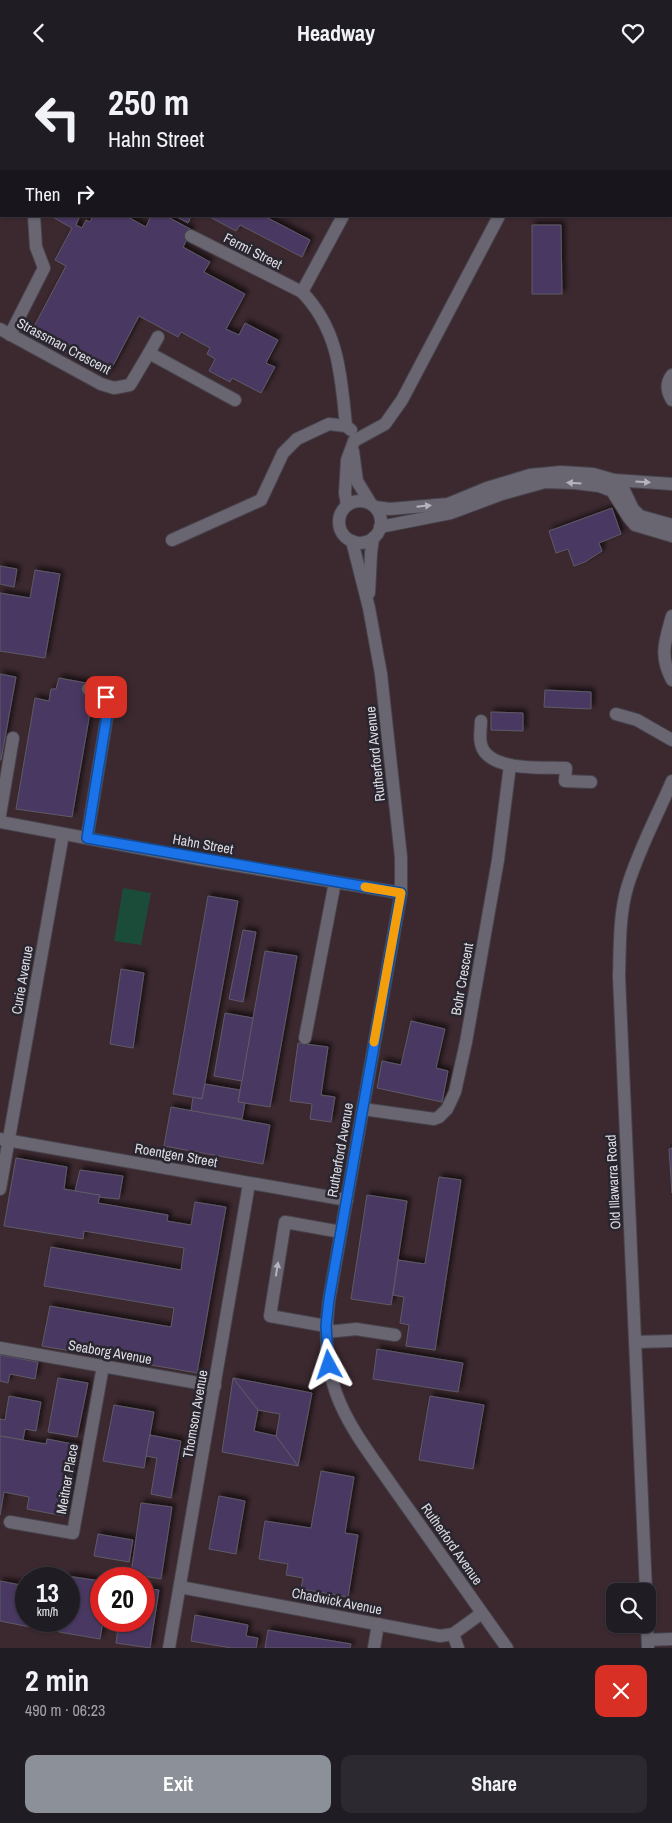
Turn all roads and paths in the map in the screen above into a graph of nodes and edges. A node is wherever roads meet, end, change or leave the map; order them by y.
1 (34, 217) edge
2 (342, 217) edge
3 (498, 217) edge
4 (192, 236) dead end
5 (302, 292) junction
6 (5, 332) edge
7 (158, 337) dead end
8 (149, 353) junction
9 (672, 375) edge
10 (235, 400) dead end
11 (672, 400) edge
12 (346, 426) junction
13 (358, 439) junction
14 (614, 480) junction
15 (672, 483) edge
16 (347, 505) junction
17 (373, 505) junction
18 (672, 525) edge
19 (380, 527) junction
20 (672, 536) edge
21 (373, 538) junction
22 (172, 540) dead end
23 (352, 541) junction
24 (369, 608) junction
25 (672, 616) edge
26 (668, 647) edge
27 (672, 680) edge
28 (88, 689) dead end
29 (616, 714) dead end
30 (481, 721) dead end
31 (13, 738) dead end
32 (672, 741) edge
33 (510, 765) junction
34 (672, 781) edge
35 (591, 783) dead end
36 (0, 815) edge
37 (0, 823) edge
38 (63, 834) junction
39 (87, 838) junction
40 (336, 882) junction
41 (401, 893) junction
42 (305, 1038) dead end
43 (363, 1109) junction
44 (4, 1140) edge
45 (249, 1184) junction
46 (0, 1189) edge
47 (347, 1200) junction
48 (341, 1232) junction
49 (326, 1329) junction
50 (395, 1335) dead end
51 (672, 1341) edge
52 (635, 1342) junction
53 (0, 1348) edge
54 (103, 1366) junction
55 (215, 1386) junction
56 (10, 1522) dead end
57 (646, 1583) edge
58 (180, 1587) junction
59 (482, 1613) junction
60 (378, 1623) junction
61 (453, 1634) junction
62 (672, 1639) edge
63 (648, 1645) edge
64 (169, 1648) edge
65 (374, 1648) edge
66 (458, 1648) edge
67 (507, 1648) edge

1 - 6 lane
2 - 5 lane
3 - 13 lane
4 - 5 lane, Fermi Street
5 - 12 lane
6 - 8 lane, Strassman Crescent
7 - 8 lane, Strassman Crescent
8 - 10 lane
9 - 11 lane
12 - 13 lane
12 - 22 lane
13 - 16 lane
13 - 17 lane
14 -> 15 lane
17 -> 14 lane
14 - 18 lane
16 - 17 lane
16 - 23 lane
17 - 19 lane
20 -> 19 lane
19 - 21 lane
21 - 23 lane
21 - 24 lane, Rutherford Avenue
23 - 24 lane, Rutherford Avenue
24 - 41 lane, Rutherford Avenue
25 - 26 lane
26 - 27 lane
28 - 39 lane
29 - 32 lane
30 - 33 lane
31 - 36 lane
33 - 35 lane
33 - 43 lane, Bohr Crescent
34 - 52 lane, Old Illawarra Road
37 - 38 lane, Hahn Street
38 - 39 lane, Hahn Street
38 - 44 lane, Curie Avenue
39 - 40 lane, Hahn Street
40 - 41 lane, Hahn Street
40 - 42 lane
41 - 43 lane, Rutherford Avenue
43 - 47 lane, Rutherford Avenue
44 - 45 lane, Roentgen Street
44 - 46 lane, Curie Avenue
45 - 47 lane, Roentgen Street
45 - 55 lane, Thomson Avenue
47 - 48 lane, Rutherford Avenue
48 - 49 lane, Rutherford Avenue
49 -> 48 lane
49 - 50 lane
49 - 59 lane, Rutherford Avenue
51 - 52 lane
52 - 57 lane, Old Illawarra Road
53 - 54 lane, Seaborg Avenue
54 - 55 lane, Seaborg Avenue
54 - 56 lane, Meitner Place
55 - 58 lane, Thomson Avenue
58 - 60 lane, Chadwick Avenue
58 - 64 lane, Thomson Avenue
59 - 61 lane
59 - 67 lane, Rutherford Avenue
60 - 61 lane, Chadwick Avenue
60 - 65 lane
61 - 66 lane
62 - 63 lane

